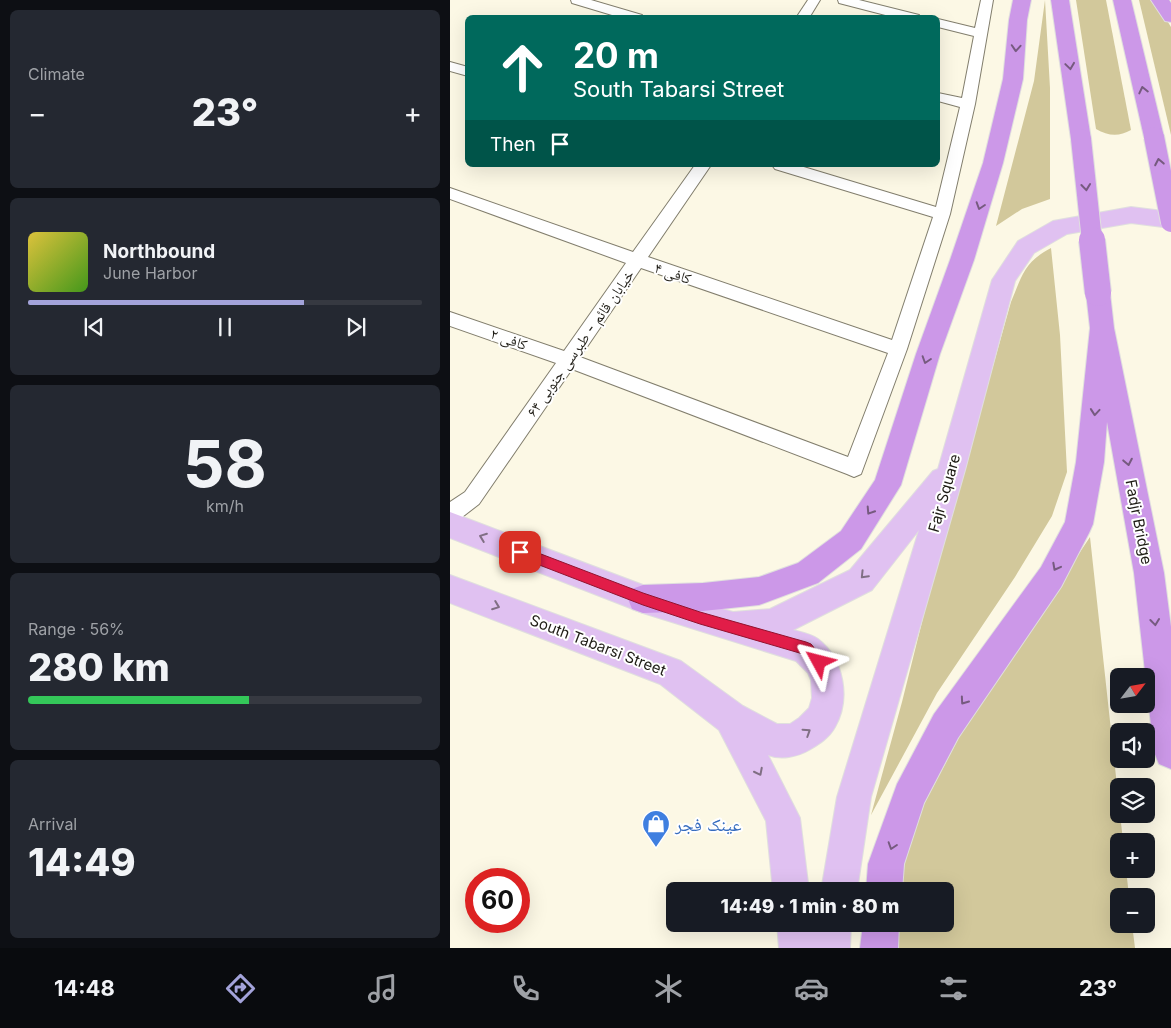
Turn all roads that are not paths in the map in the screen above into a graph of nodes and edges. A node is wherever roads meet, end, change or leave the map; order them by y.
1 (577, 0) edge
2 (814, 0) edge
3 (844, 0) edge
4 (987, 0) edge
5 (1022, 0) edge
6 (1060, 0) edge
7 (1122, 0) edge
8 (1160, 0) edge
9 (627, 15) edge
10 (804, 15) edge
11 (902, 15) edge
12 (1171, 17) edge
13 (940, 24) edge
14 (982, 34) junction
15 (450, 66) edge
16 (465, 71) edge
17 (940, 97) edge
18 (968, 104) junction
19 (702, 167) edge
20 (787, 167) edge
21 (450, 193) edge
22 (942, 214) junction
23 (1171, 221) edge
24 (637, 260) junction
25 (450, 319) edge
26 (1102, 328) junction
27 (898, 349) junction
28 (568, 360) junction
29 (951, 470) junction
30 (450, 514) edge
31 (450, 525) edge
32 (450, 589) edge
33 (643, 599) junction
34 (733, 627) junction
35 (731, 718) junction
36 (1171, 752) edge
37 (791, 882) edge
38 (840, 882) edge
39 (885, 882) edge
40 (796, 932) edge
41 (832, 932) edge
42 (880, 932) edge
43 (798, 948) edge
44 (831, 948) edge
45 (879, 948) edge

1 - 9 street
2 - 10 street
3 - 11 street
4 - 14 street
5 -> 33 highway
6 -> 26 highway, Fadjr Bridge, bridge
23 -> 7 highway, bridge
8 - 12 highway
13 - 14 street
14 - 18 street
15 - 16 street
17 - 18 street
18 - 22 street
19 - 24 street, خیابان قائم - طبرسی جنوبی ۶۴
20 - 22 street
21 - 24 street, کافی ۴
22 - 27 street
23 - 29 main road, Fajr Square
24 - 27 street, کافی ۴
24 - 28 street, خیابان قائم - طبرسی جنوبی ۶۴
25 - 28 street, کافی ۲
26 -> 36 highway, Fadjr Bridge
26 -> 39 highway
27 - 28 street, کافی ۲
28 - 30 street, خیابان قائم - طبرسی جنوبی ۶۴
29 -> 34 main road
29 - 38 main road, Fajr Square
33 -> 31 main road
32 -> 35 main road, South Tabarsi Street
33 - 34 main road
35 -> 34 main road
35 -> 37 main road, South Tabarsi Street
40 - 43 main road
41 - 44 main road
42 - 45 highway

